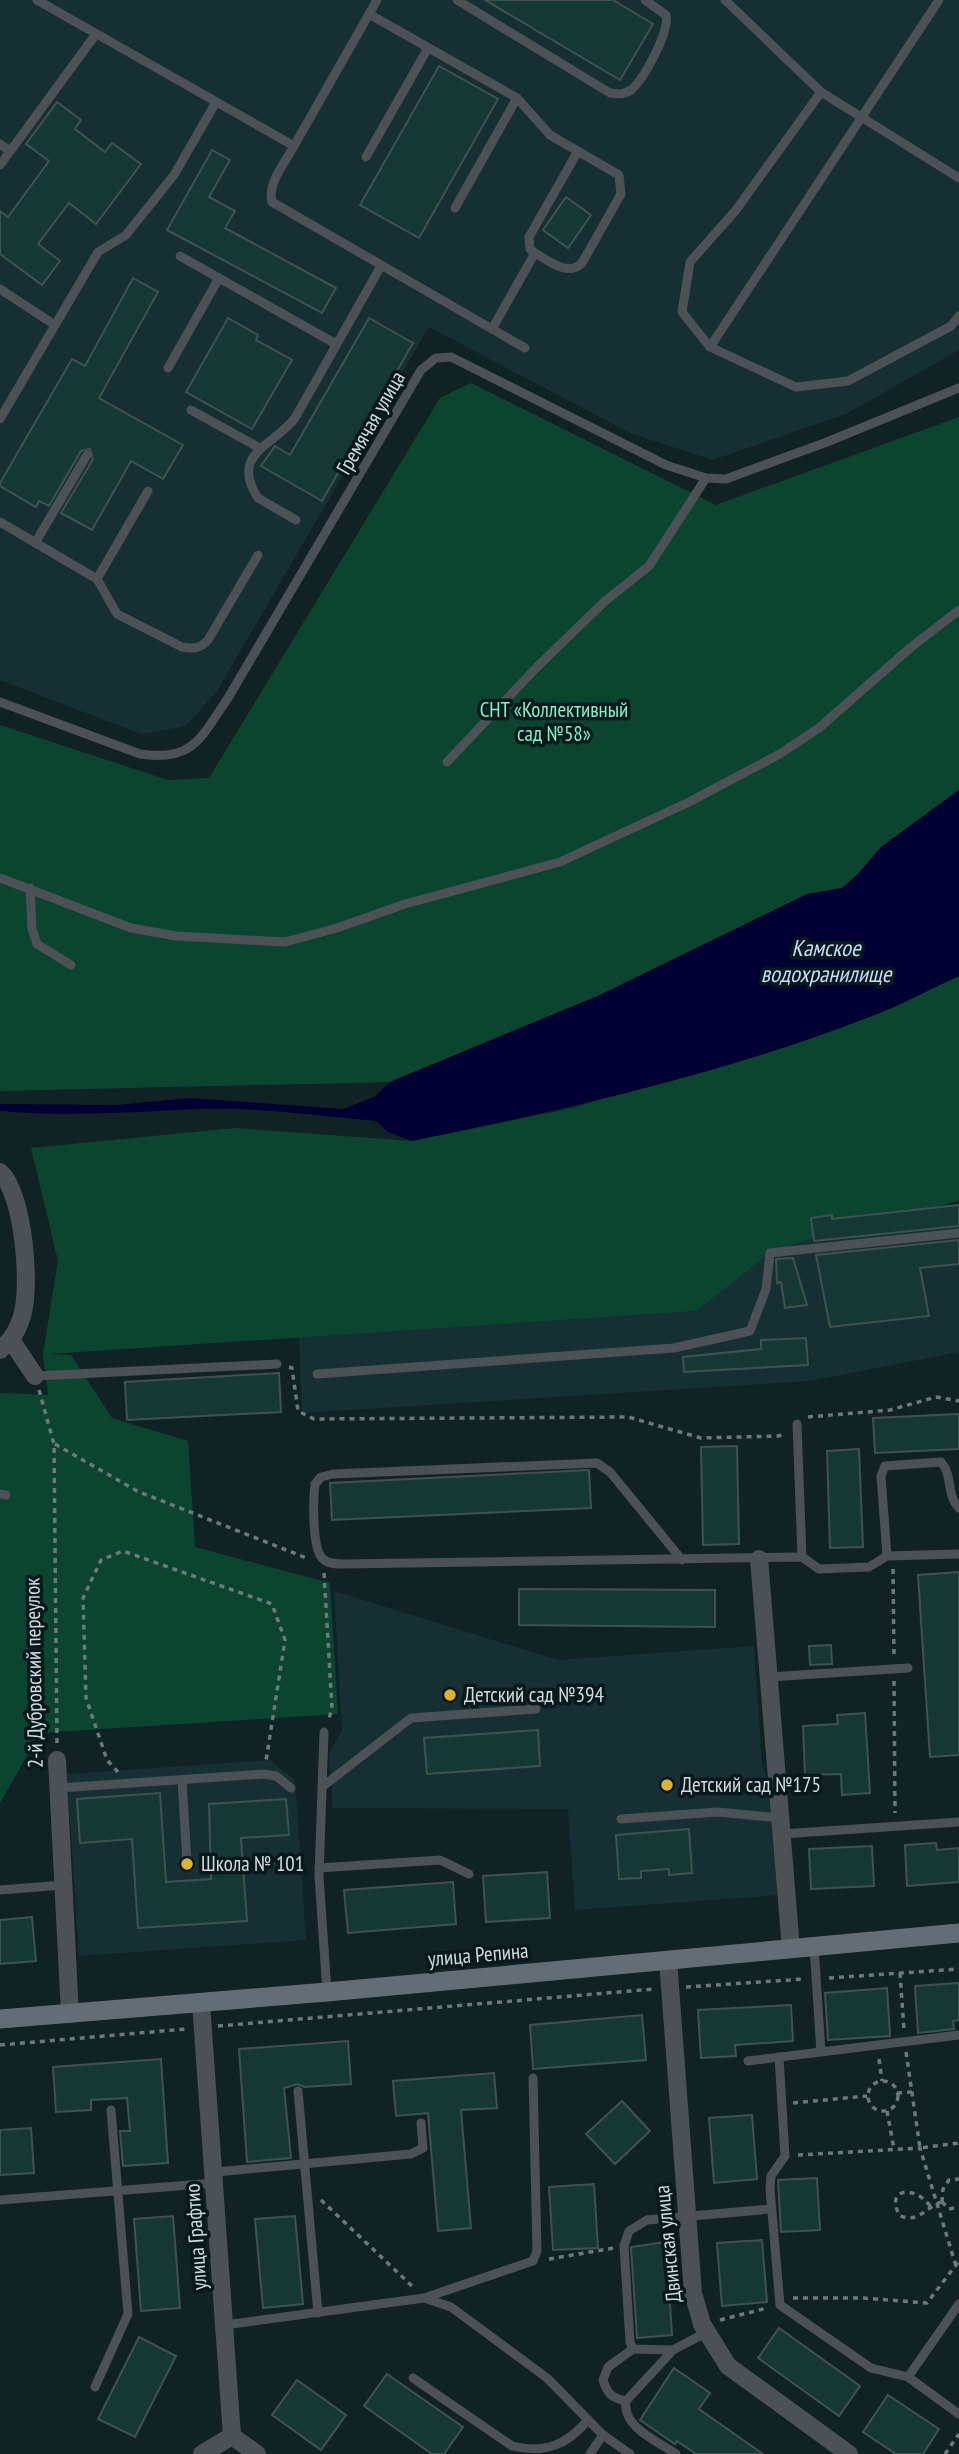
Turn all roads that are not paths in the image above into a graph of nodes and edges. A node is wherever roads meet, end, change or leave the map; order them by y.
1 (37, 0) edge
2 (377, 0) edge
3 (457, 0) edge
4 (645, 0) edge
5 (724, 0) edge
6 (939, 0) edge
7 (369, 14) junction
8 (96, 34) junction
9 (428, 48) junction
10 (821, 92) junction
11 (517, 98) junction
12 (216, 102) junction
13 (861, 118) junction
14 (0, 144) edge
15 (294, 146) junction
16 (10, 151) junction
17 (578, 151) junction
18 (366, 157) dead end
19 (0, 165) edge
20 (959, 178) edge
21 (455, 208) dead end
22 (535, 253) junction
23 (180, 256) dead end
24 (381, 266) junction
25 (219, 278) junction
26 (0, 289) edge
27 (959, 316) edge
28 (55, 325) junction
29 (492, 329) junction
30 (336, 344) junction
31 (710, 347) junction
32 (526, 348) dead end
33 (168, 368) dead end
34 (959, 388) edge
35 (191, 410) dead end
36 (0, 419) edge
37 (258, 447) junction
38 (87, 455) dead end
39 (706, 478) junction
40 (148, 491) dead end
41 (296, 520) dead end
42 (0, 522) edge
43 (35, 543) junction
44 (258, 555) dead end
45 (97, 579) junction
46 (959, 610) edge
47 (0, 702) edge
48 (447, 762) dead end
49 (0, 878) edge
50 (30, 888) junction
51 (71, 965) dead end
52 (0, 1172) edge
53 (959, 1233) edge
54 (6, 1345) edge
55 (277, 1364) road end
56 (317, 1374) dead end
57 (34, 1376) joint
58 (797, 1424) road end
59 (959, 1508) edge
60 (959, 1554) edge
61 (887, 1556) junction
62 (802, 1558) junction
63 (759, 1559) junction
64 (682, 1560) junction
65 (908, 1668) dead end
66 (769, 1677) junction
67 (536, 1709) dead end
68 (324, 1732) road end
69 (57, 1760) road end
70 (182, 1780) junction
71 (322, 1787) junction
72 (59, 1788) junction
73 (291, 1788) dead end
74 (621, 1819) dead end
75 (959, 1822) edge
76 (781, 1826) junction
77 (187, 1863) dead end
78 (319, 1868) junction
79 (469, 1874) dead end
80 (63, 1885) junction
81 (0, 1890) edge
82 (959, 1933) edge
83 (814, 1946) junction
84 (790, 1948) junction
85 (668, 1960) junction
86 (327, 1992) junction
87 (201, 2003) junction
88 (69, 2014) junction
89 (0, 2019) edge
90 (959, 2035) edge
91 (821, 2052) junction
92 (779, 2057) junction
93 (748, 2061) dead end
94 (533, 2078) dead end
95 (298, 2091) dead end
96 (111, 2110) dead end
97 (421, 2123) dead end
98 (304, 2164) junction
99 (215, 2177) junction
100 (118, 2191) junction
101 (0, 2200) edge
102 (771, 2209) junction
103 (687, 2216) junction
104 (424, 2298) junction
105 (959, 2304) edge
106 (318, 2313) junction
107 (225, 2325) junction
108 (705, 2328) junction
109 (633, 2349) junction
110 (673, 2350) junction
111 (908, 2377) junction
112 (413, 2378) dead end
113 (95, 2388) dead end
114 (626, 2401) junction
115 (959, 2414) edge
116 (588, 2420) junction
117 (603, 2435) junction
118 (232, 2436) junction
119 (202, 2454) edge
120 (257, 2454) edge
121 (590, 2454) edge
122 (630, 2454) edge
123 (676, 2454) edge
124 (849, 2454) edge

1 - 8 lane
2 - 7 lane
3 - 4 lane
5 - 10 lane
6 - 13 lane
7 - 9 lane
7 - 15 lane
8 - 12 lane
8 - 16 lane
9 - 11 lane
9 - 18 lane
10 - 13 lane
10 - 31 lane
11 - 17 lane
11 - 21 lane
12 - 15 lane
12 - 28 lane
13 - 20 lane
13 - 31 lane
14 - 16 lane
15 - 24 lane
16 - 19 lane
17 - 22 lane
17 - 22 lane
22 - 29 lane
23 - 25 lane
24 - 29 lane
24 - 30 lane
25 - 30 lane
25 - 33 lane
26 - 28 lane
27 - 31 lane
28 - 36 lane
29 - 32 lane
30 - 37 lane
34 - 39 lane, Гремячая улица
35 - 37 lane
37 - 41 lane
38 - 43 lane
39 - 47 lane, Гремячая улица
39 - 48 lane
40 - 45 lane
42 - 43 lane
43 - 45 lane
44 - 45 lane
46 - 50 lane
49 - 50 lane
50 - 51 lane
52 - 54 street
53 - 56 lane
54 - 57 street
55 - 57 lane
58 - 62 lane
59 - 61 lane
60 - 61 lane
61 - 62 lane
62 - 63 lane
63 - 64 lane
63 - 66 street
64 - 64 lane
65 - 66 lane
66 - 76 street
67 - 71 lane
68 - 71 lane
69 - 72 street, 2-й Дубровский переулок
70 - 72 lane
70 - 73 lane
70 - 77 lane
71 - 78 lane
72 - 80 street, 2-й Дубровский переулок
74 - 76 lane
75 - 76 lane
76 - 84 street
78 - 79 lane
78 - 86 lane
80 - 81 lane
80 - 88 street, 2-й Дубровский переулок
82 - 83 main road, улица Репина
83 - 84 main road, улица Репина
83 - 91 lane
84 - 85 main road, улица Репина
85 - 86 main road, улица Репина
85 - 103 street, Двинская улица
86 - 87 main road, улица Репина
87 - 88 main road, улица Репина
87 - 99 street, улица Графтио
88 - 89 main road, улица Репина
90 - 91 lane
91 - 92 lane
92 - 93 lane
92 - 102 lane
94 - 104 lane
95 - 98 lane
96 - 100 lane
97 - 98 lane
98 - 99 lane
98 - 106 lane
99 - 100 lane
99 - 107 street, улица Графтио
100 - 101 lane
100 - 113 lane
102 - 103 lane
102 - 111 lane
103 - 108 street, Двинская улица
103 - 109 lane
104 - 106 lane
104 - 116 lane
105 - 111 lane
106 - 107 lane
107 - 118 street, улица Графтио
108 - 110 lane
108 - 124 street, Двинская улица
109 - 110 lane
109 - 114 lane
110 - 114 lane
111 - 115 lane
112 - 116 lane
114 - 123 lane
116 - 117 lane
117 - 121 lane
117 - 122 lane
118 - 119 street
118 - 120 street

